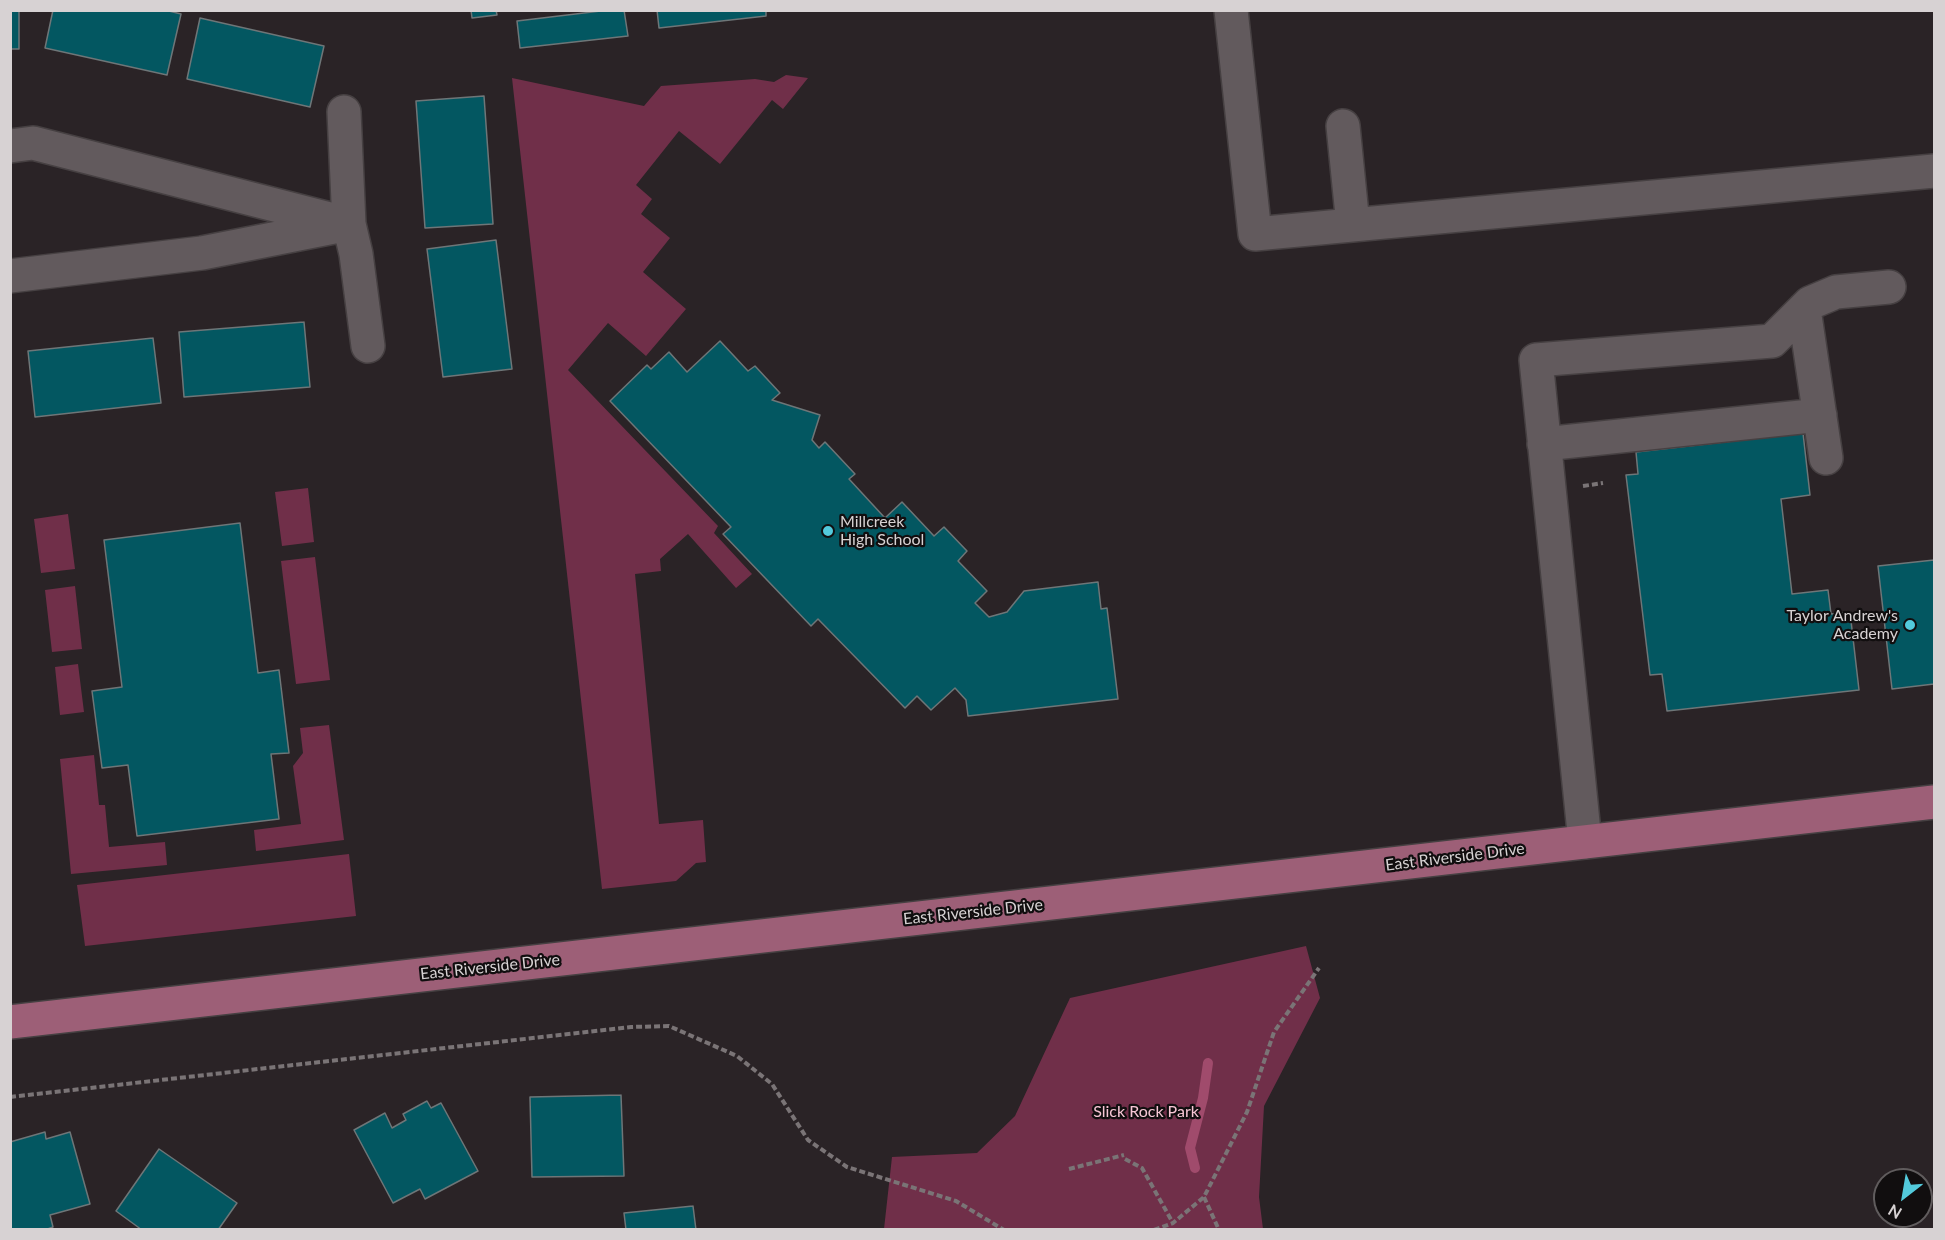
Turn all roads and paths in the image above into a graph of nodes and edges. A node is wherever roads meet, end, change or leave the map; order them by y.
1 (1231, 10) edge
2 (344, 112) dead end
3 (1343, 126) dead end
4 (10, 146) edge
5 (1935, 171) edge
6 (349, 225) junction
7 (1353, 225) junction
8 (10, 276) edge
9 (1889, 287) dead end
10 (1804, 309) junction
11 (368, 346) dead end
12 (1820, 415) junction
13 (1544, 444) junction
14 (1826, 458) dead end
15 (1935, 802) edge
16 (1585, 842) junction
17 (1319, 968) dead end
18 (10, 1022) edge
19 (10, 1097) edge
20 (1069, 1169) dead end
21 (1204, 1197) junction
22 (1173, 1223) junction
23 (1004, 1230) edge
24 (1154, 1230) edge
25 (1219, 1230) edge

1 - 7 lane
2 - 6 lane
3 - 7 lane
4 - 6 lane
5 - 7 lane
6 - 8 lane
6 - 11 lane
9 - 10 lane
10 - 12 lane
10 - 13 lane
12 - 13 lane
12 - 14 lane
13 - 16 lane
15 - 16 main road, East Riverside Drive
16 - 18 main road, East Riverside Drive
17 - 21 path
19 - 23 path
20 - 22 path
21 - 22 path
21 - 25 path
22 - 24 path

